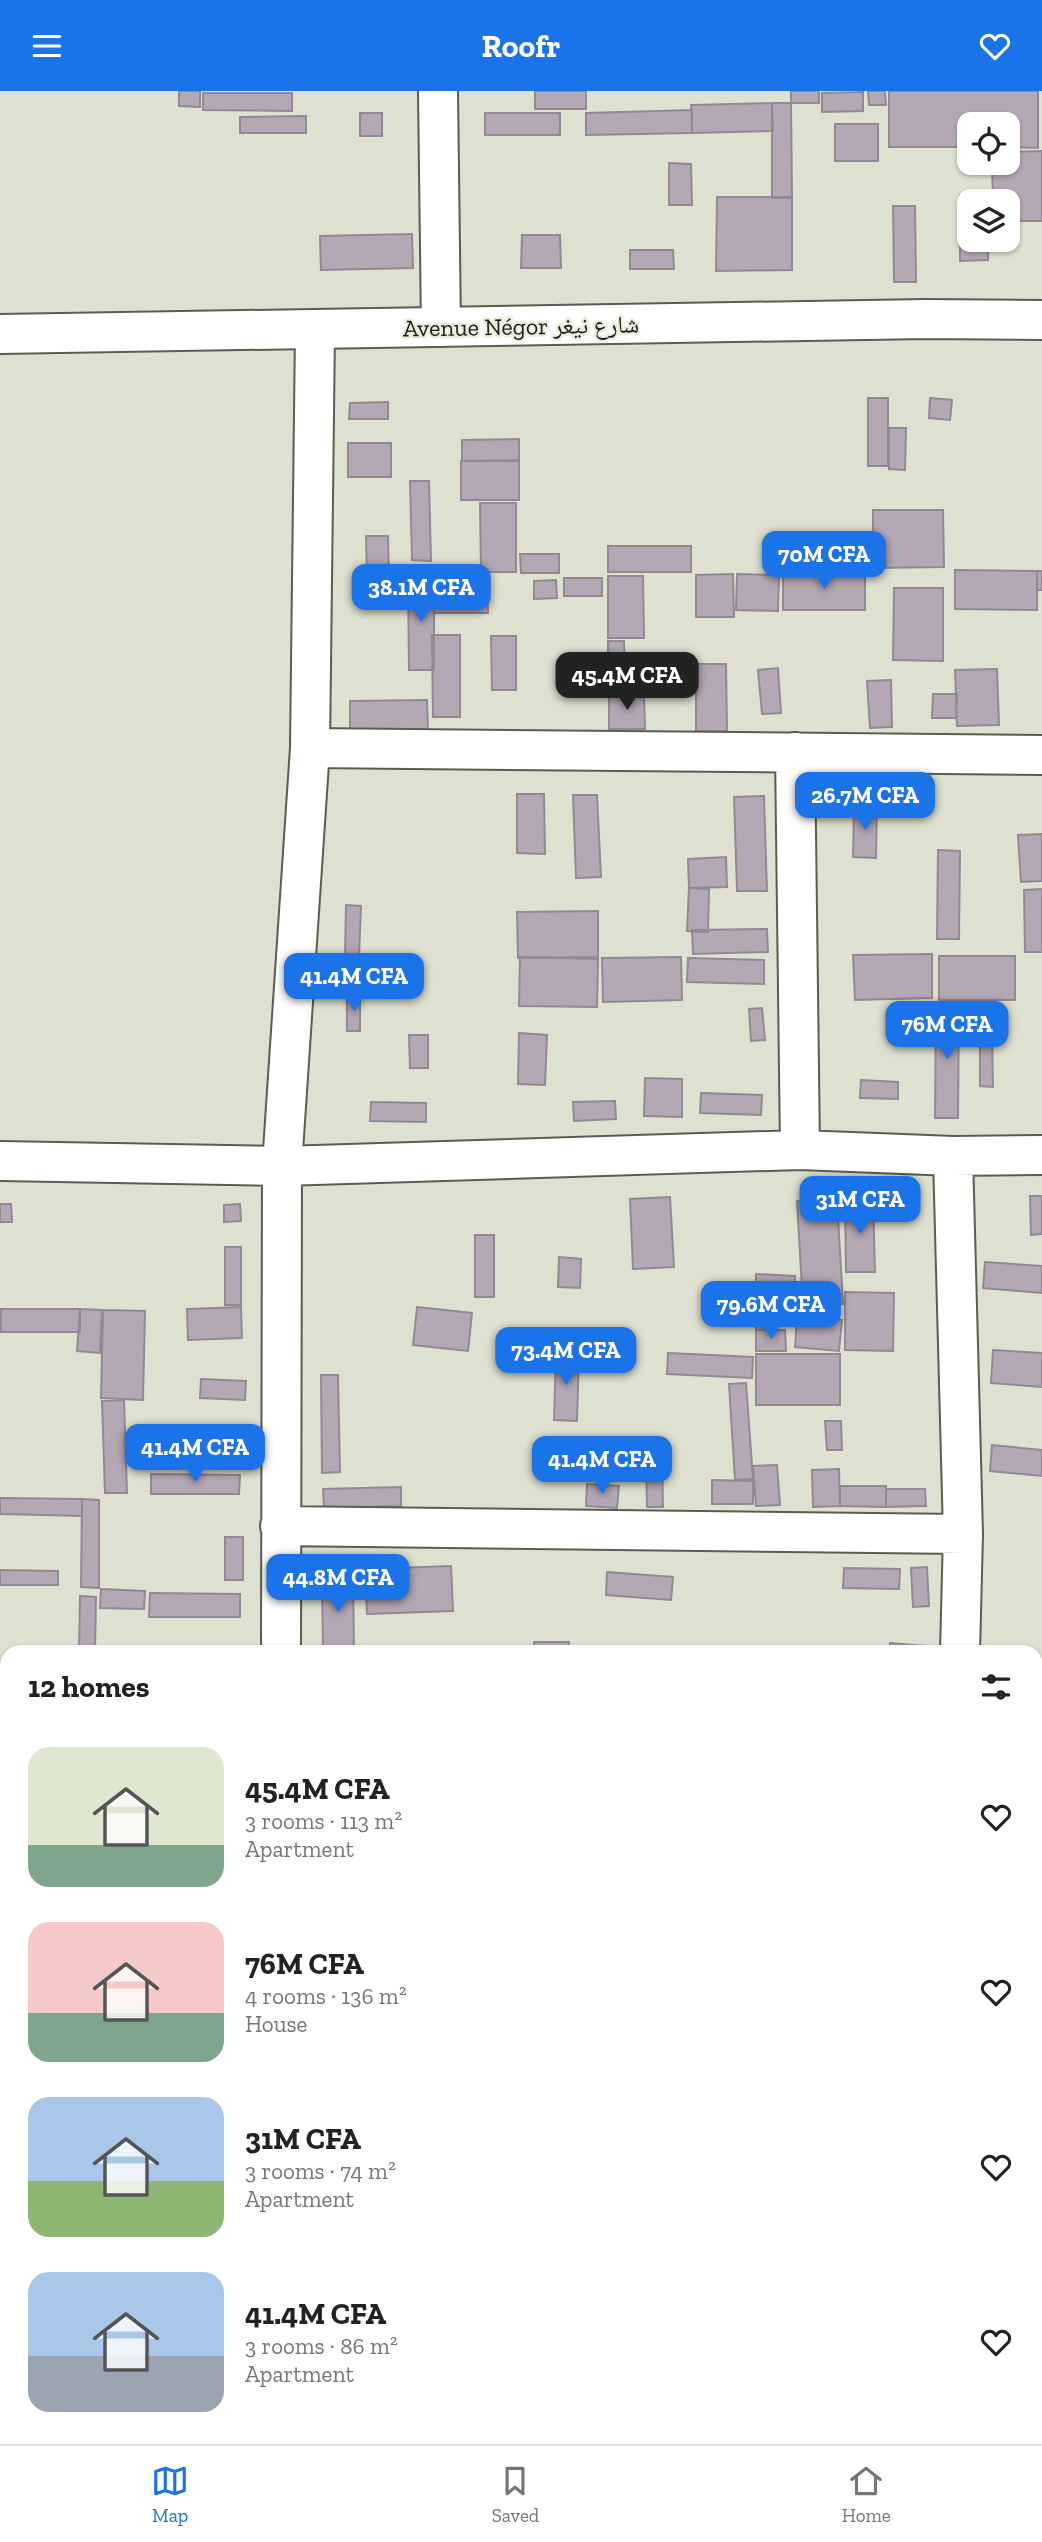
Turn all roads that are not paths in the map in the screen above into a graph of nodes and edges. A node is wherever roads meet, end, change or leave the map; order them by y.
1 (438, 91) edge
2 (1042, 320) edge
3 (441, 327) junction
4 (315, 330) junction
5 (0, 334) edge
6 (310, 748) junction
7 (795, 752) junction
8 (1042, 755) edge
9 (800, 1150) junction
10 (1042, 1155) edge
11 (953, 1156) junction
12 (0, 1161) edge
13 (282, 1166) junction
14 (280, 1527) junction
15 (962, 1534) junction
16 (281, 1645) edge
17 (960, 1645) edge

1 - 3 street
2 - 3 street, Avenue Négor شارع نيغر
3 - 4 street, Avenue Négor شارع نيغر
4 - 5 street, Avenue Négor شارع نيغر
4 - 6 street
6 - 7 street
6 - 13 street
7 - 8 street
7 - 9 street
9 - 11 street
9 - 13 street
10 - 11 street
11 - 15 street
12 - 13 street
13 - 14 street
14 - 15 street
14 - 16 street
15 - 17 street

